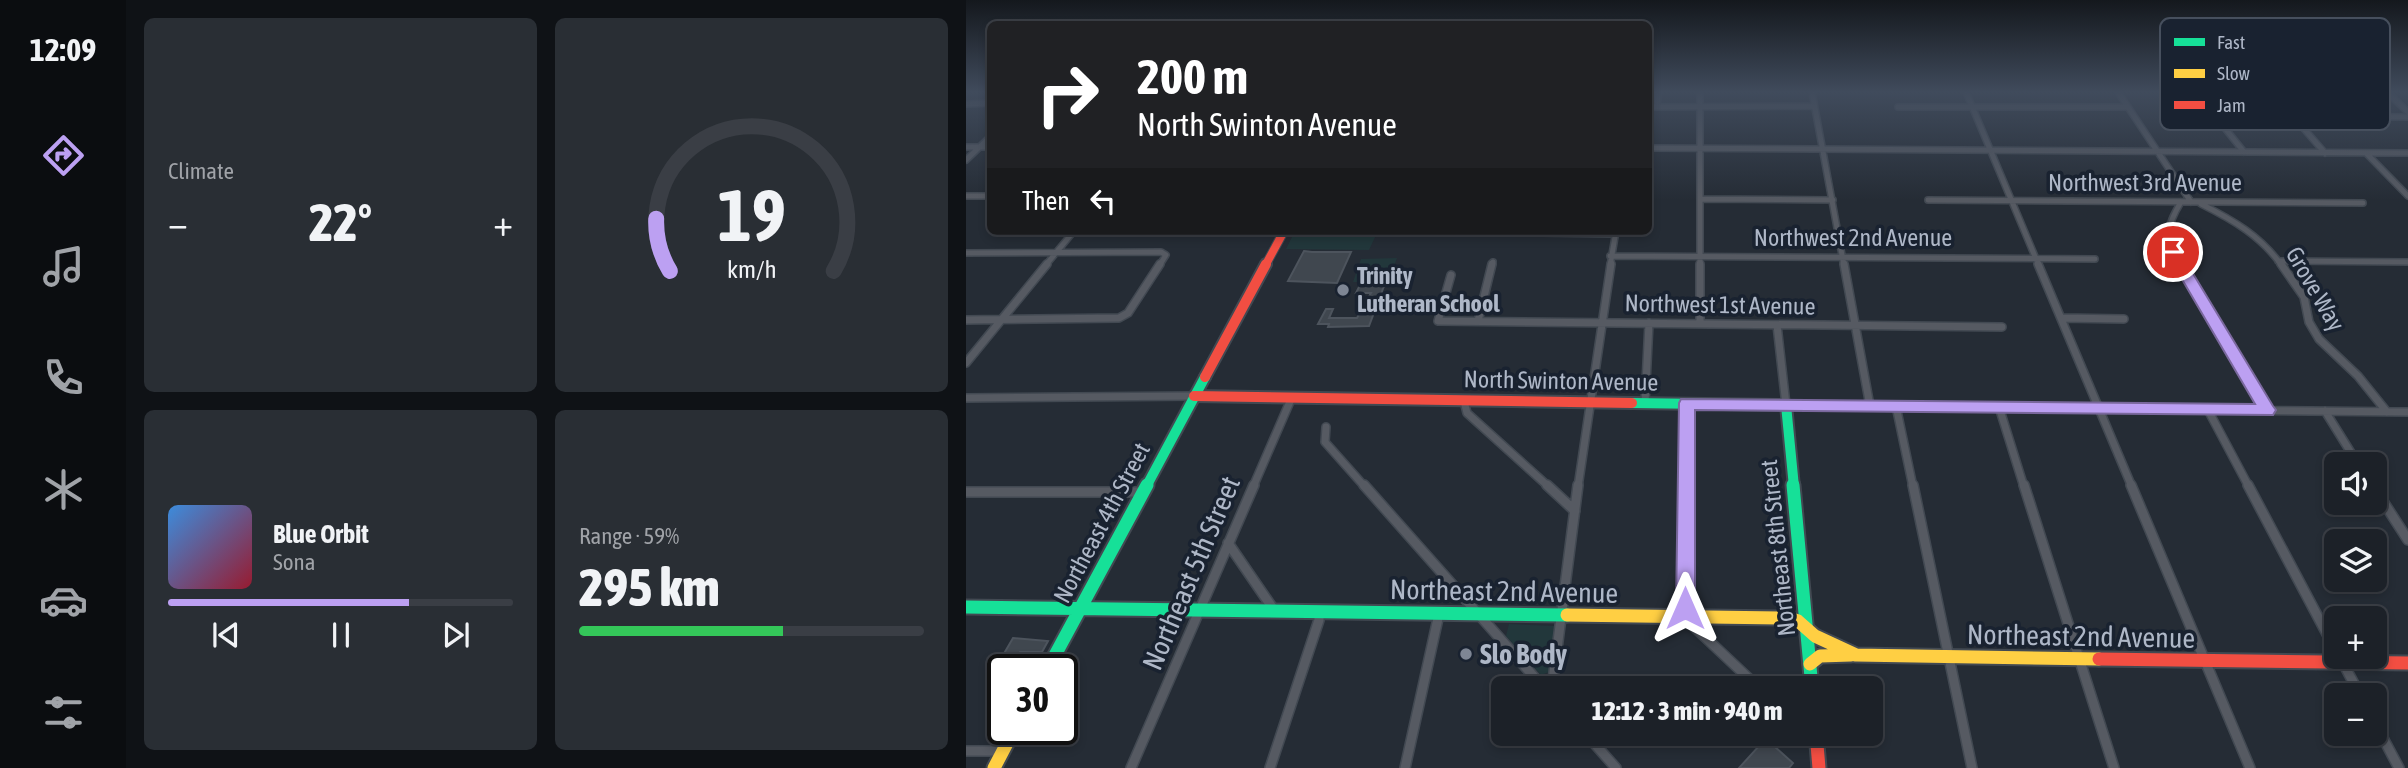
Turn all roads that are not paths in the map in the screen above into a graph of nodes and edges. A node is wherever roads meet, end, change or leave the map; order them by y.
1 (1700, 128) edge
2 (1819, 128) edge
3 (1981, 128) edge
4 (2142, 128) edge
5 (2226, 130) edge
6 (2306, 130) edge
7 (987, 140) edge
8 (966, 147) edge
9 (980, 147) junction
10 (987, 147) edge
11 (1652, 148) edge
12 (1700, 149) junction
13 (1824, 150) junction
14 (1991, 151) junction
15 (2158, 152) junction
16 (2244, 152) junction
17 (2325, 153) junction
18 (2366, 153) junction
19 (2408, 153) edge
20 (966, 160) edge
21 (966, 196) edge
22 (987, 196) edge
23 (2408, 196) edge
24 (1700, 199) junction
25 (1833, 200) junction
26 (1927, 200) dead end
27 (2012, 201) junction
28 (2181, 202) junction
29 (2194, 202) junction
30 (2363, 203) dead end
31 (1071, 235) edge
32 (1282, 235) edge
33 (1614, 235) edge
34 (966, 253) edge
35 (1056, 253) junction
36 (1610, 256) junction
37 (1700, 256) junction
38 (1844, 258) junction
39 (2036, 259) junction
40 (2095, 260) dead end
41 (2278, 261) junction
42 (1493, 262) dead end
43 (2408, 262) edge
44 (1451, 275) dead end
45 (2061, 318) junction
46 (2124, 319) dead end
47 (966, 320) edge
48 (1001, 320) junction
49 (1478, 321) junction
50 (1602, 323) junction
51 (1649, 323) junction
52 (1700, 324) junction
53 (1777, 325) junction
54 (1856, 326) junction
55 (2002, 327) dead end
56 (966, 363) edge
57 (1195, 396) junction
58 (1292, 397) junction
59 (966, 398) edge
60 (1464, 401) junction
61 (1589, 402) junction
62 (1645, 403) junction
63 (1687, 403) junction
64 (1786, 405) junction
65 (1870, 406) junction
66 (1896, 406) junction
67 (1999, 407) junction
68 (2099, 408) junction
69 (2208, 410) junction
70 (2268, 410) junction
71 (2325, 411) junction
72 (2387, 412) junction
73 (2408, 412) edge
74 (1326, 427) dead end
75 (2351, 452) edge
76 (966, 492) edge
77 (1143, 492) junction
78 (2387, 508) edge
79 (1575, 511) junction
80 (2408, 540) edge
81 (1228, 544) junction
82 (966, 607) edge
83 (1081, 607) junction
84 (1200, 609) junction
85 (1274, 610) junction
86 (1319, 611) junction
87 (1439, 613) junction
88 (1475, 613) junction
89 (1561, 615) junction
90 (1686, 617) junction
91 (2324, 628) edge
92 (1808, 631) junction
93 (1055, 654) edge
94 (1856, 655) junction
95 (1949, 656) junction
96 (2078, 658) junction
97 (2324, 659) edge
98 (2204, 660) junction
99 (2387, 662) edge
100 (2408, 663) edge
101 (1810, 664) junction
102 (1533, 676) edge
103 (1553, 676) edge
104 (1747, 676) edge
105 (1811, 676) edge
106 (1006, 745) edge
107 (1597, 746) edge
108 (1817, 746) edge
109 (2387, 746) edge
110 (966, 751) edge
111 (1003, 751) junction
112 (994, 768) edge
113 (1132, 768) edge
114 (1270, 768) edge
115 (1405, 768) edge
116 (1616, 768) edge
117 (1819, 768) edge
118 (1972, 768) edge
119 (2114, 768) edge
120 (2250, 768) edge
121 (2399, 768) edge

1 - 12 street
2 - 13 street
3 - 14 street
4 - 15 street
5 - 16 street
6 - 17 street
7 - 9 street
8 - 9 street
9 - 10 street
9 - 20 street
11 - 12 street
12 - 13 street
12 - 24 street
13 - 14 street
13 - 25 street
14 - 15 street
14 - 27 street
15 - 16 street
15 - 29 street
16 - 17 street
17 - 18 street
18 - 19 street
18 - 23 street
21 - 22 street
24 - 25 street
24 - 37 street
25 - 38 street
26 - 27 street, Northwest 3rd Avenue
27 - 28 street, Northwest 3rd Avenue
27 - 39 street
28 - 29 street, Northwest 3rd Avenue
28 - 70 street
29 - 30 street, Northwest 3rd Avenue
29 - 41 street, Grove Way
31 - 35 street
32 - 57 street, Northeast 4th Street
33 - 36 street
34 - 35 street
35 - 48 street
35 - 48 street
36 - 37 street, Northwest 2nd Avenue
36 - 50 street
37 - 38 street, Northwest 2nd Avenue
37 - 52 street
38 - 39 street, Northwest 2nd Avenue
38 - 54 street
39 - 40 street, Northwest 2nd Avenue
39 - 45 street
41 - 43 street
41 - 72 street, Grove Way
42 - 49 street
44 - 49 street, Northwest 1st Avenue
45 - 46 street
45 - 68 street
47 - 48 street
48 - 56 street
49 - 50 street, Northwest 1st Avenue
50 - 51 street, Northwest 1st Avenue
50 - 61 street
51 - 52 street, Northwest 1st Avenue
51 - 62 street
52 - 53 street, Northwest 1st Avenue
53 - 54 street, Northwest 1st Avenue
53 - 64 street
54 - 55 street, Northwest 1st Avenue
54 - 65 street
57 - 58 street, North Swinton Avenue
57 - 59 street, North Swinton Avenue
57 - 77 street, Northeast 4th Street
58 - 60 street, North Swinton Avenue
58 - 81 street, Northeast 5th Street
60 - 61 street, North Swinton Avenue
60 - 79 street
61 - 62 street, North Swinton Avenue
61 - 79 street
62 - 63 street, North Swinton Avenue
63 - 64 street, North Swinton Avenue
63 - 90 street
64 - 65 street, North Swinton Avenue
64 - 92 street, Northeast 8th Street
65 - 66 street, North Swinton Avenue
66 - 67 street, North Swinton Avenue
66 - 95 street
67 - 68 street, North Swinton Avenue
67 - 96 street
68 - 69 street, North Swinton Avenue
68 - 98 street
69 - 70 street, North Swinton Avenue
69 - 91 street
70 - 71 street, North Swinton Avenue
71 - 72 street, North Swinton Avenue
71 - 75 street
72 - 73 street, North Swinton Avenue
74 - 88 street
76 - 77 street
77 - 83 street, Northeast 4th Street
78 - 80 street
79 - 89 street
81 - 84 street, Northeast 5th Street
81 - 85 street
82 - 83 street, Northeast 2nd Avenue
83 - 84 street, Northeast 2nd Avenue
83 - 93 street, Northeast 4th Street
84 - 85 street, Northeast 2nd Avenue
84 - 113 street, Northeast 5th Street
85 - 86 street, Northeast 2nd Avenue
86 - 87 street, Northeast 2nd Avenue
86 - 114 street
87 - 88 street, Northeast 2nd Avenue
87 - 115 street
88 - 89 street, Northeast 2nd Avenue
88 - 102 street
89 - 90 street, Northeast 2nd Avenue
89 - 103 street
90 - 92 street, Northeast 2nd Avenue
90 - 104 street
92 - 94 street, Northeast 2nd Avenue
92 - 101 street, Northeast 8th Street
94 - 95 street, Northeast 2nd Avenue
94 - 101 street
95 - 96 street, Northeast 2nd Avenue
95 - 118 street
96 - 98 street, Northeast 2nd Avenue
96 - 119 street
97 - 98 street, Northeast 2nd Avenue
98 - 120 street
99 - 100 street, Northeast 2nd Avenue
101 - 105 street, Northeast 8th Street
106 - 111 street
107 - 116 street
108 - 117 street
109 - 121 street
110 - 111 street
111 - 112 street

